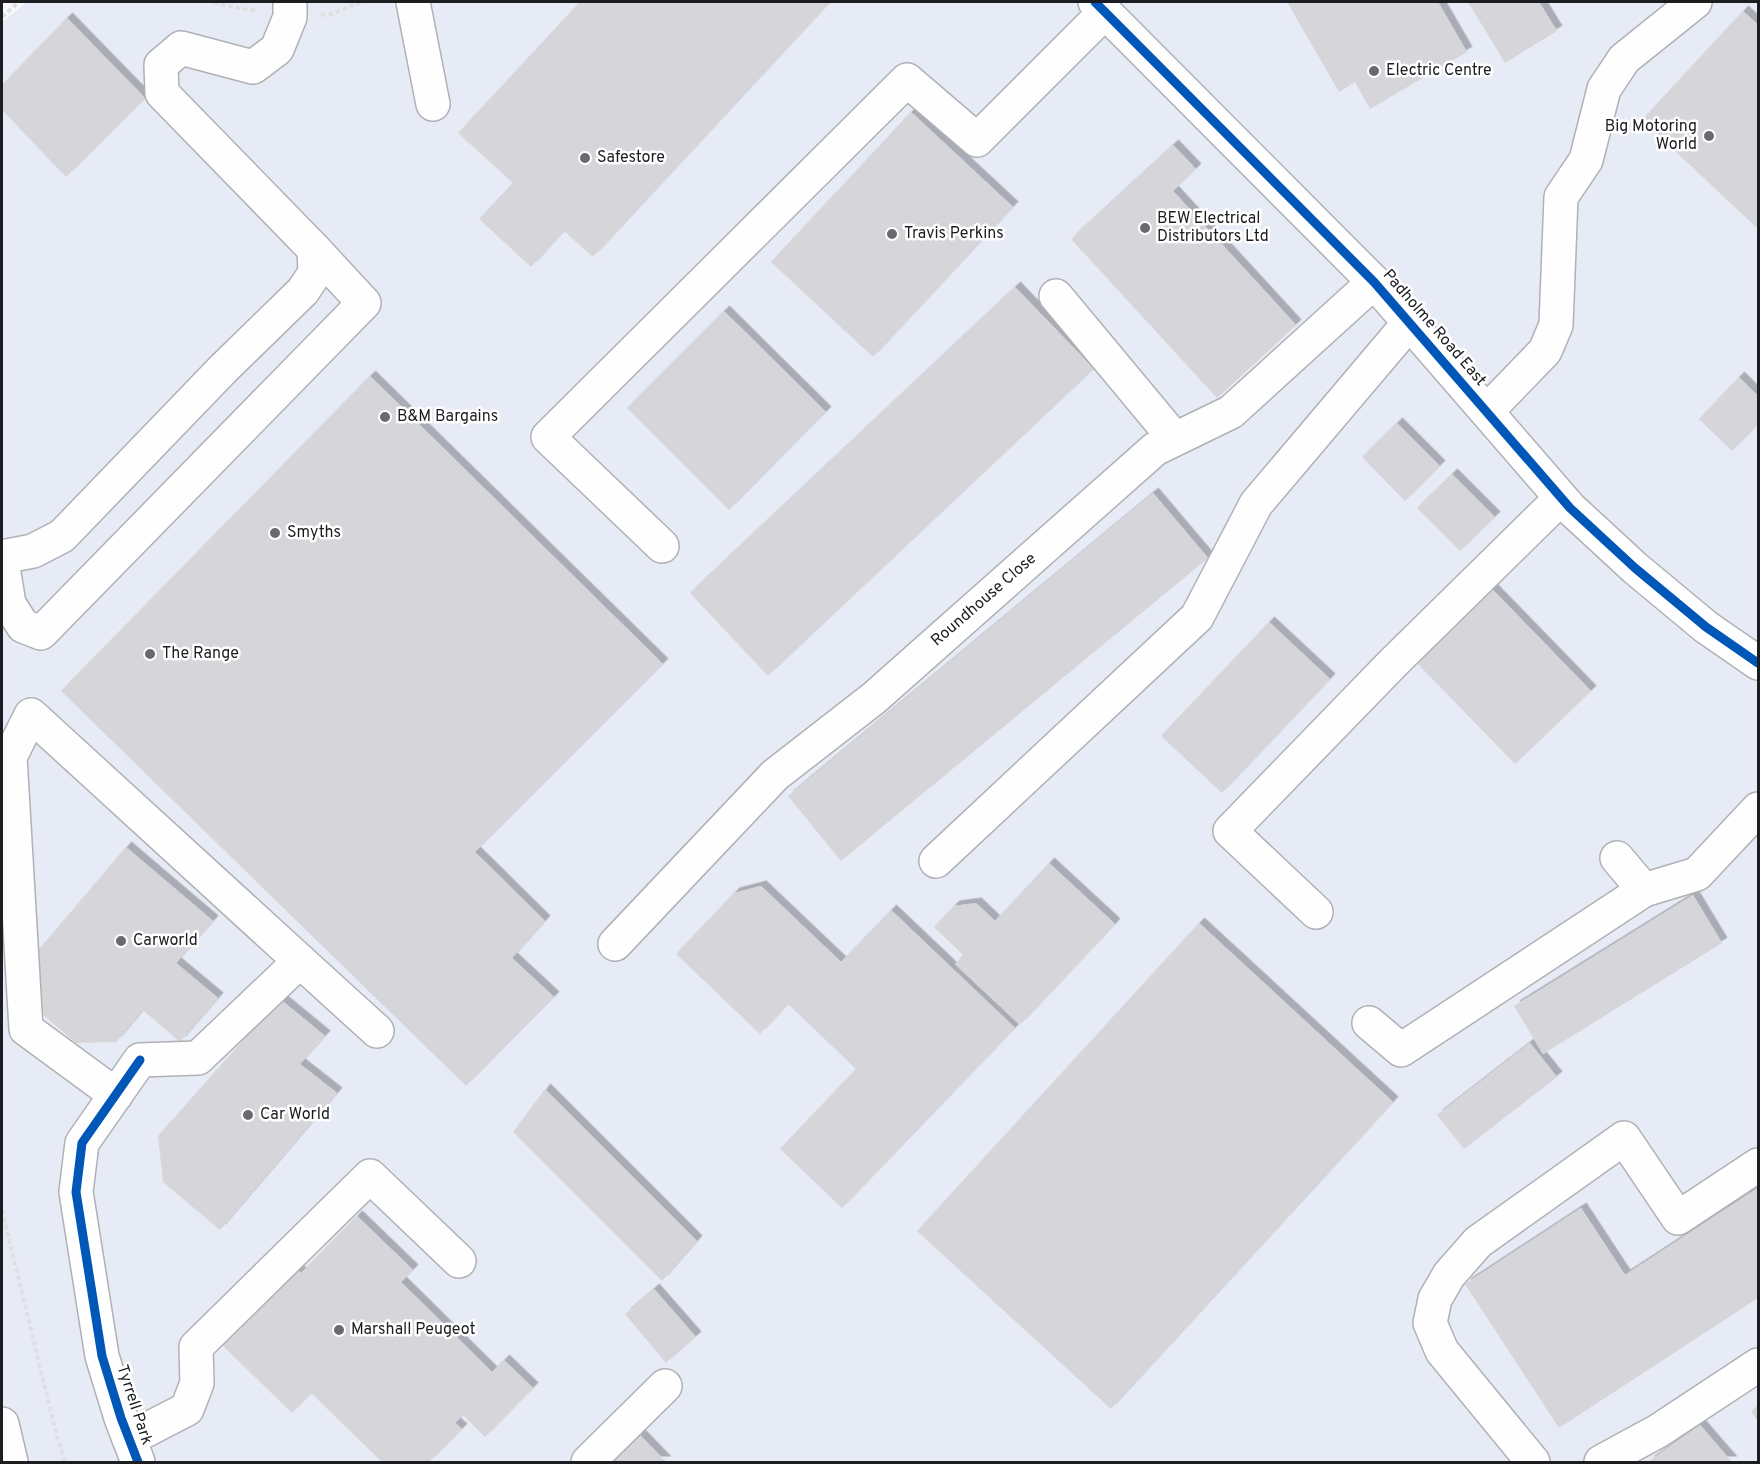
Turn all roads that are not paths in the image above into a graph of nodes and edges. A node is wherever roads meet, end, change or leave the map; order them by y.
1 (290, 2) edge
2 (413, 2) edge
3 (1695, 2) edge
4 (1100, 7) edge
5 (433, 104) dead end
6 (314, 249) junction
7 (1374, 282) junction
8 (1056, 296) dead end
9 (1410, 322) junction
10 (1487, 411) junction
11 (1175, 440) junction
12 (1562, 498) junction
13 (662, 546) dead end
14 (2, 557) edge
15 (2, 561) edge
16 (1758, 663) edge
17 (1758, 809) edge
18 (1617, 858) dead end
19 (936, 861) dead end
20 (1644, 890) junction
21 (1316, 912) dead end
22 (615, 944) dead end
23 (300, 961) junction
24 (1369, 1023) dead end
25 (377, 1031) dead end
26 (116, 1095) junction
27 (1758, 1165) edge
28 (459, 1261) dead end
29 (1758, 1365) edge
30 (665, 1386) dead end
31 (2, 1424) edge
32 (133, 1451) edge
33 (11, 1462) edge
34 (588, 1462) edge
35 (1533, 1462) edge
36 (1600, 1462) edge

1 - 6 street
2 - 5 street
3 - 10 street
4 - 7 street, Padholme Road East
4 - 13 street
6 - 14 street
6 - 15 street
7 - 9 street, Padholme Road East
7 - 11 street, Roundhouse Close
8 - 11 street
9 - 10 street, Padholme Road East
9 - 19 street
10 - 12 street, Padholme Road East
11 - 22 street, Roundhouse Close
12 - 16 street, Padholme Road East
12 - 21 street
17 - 20 street
18 - 20 street
20 - 24 street
23 - 25 street
23 - 26 street, Tyrrell Park
23 - 26 street
26 - 32 street, Tyrrell Park
27 - 35 street
28 - 32 street
29 - 36 street
30 - 34 street
31 - 33 street

